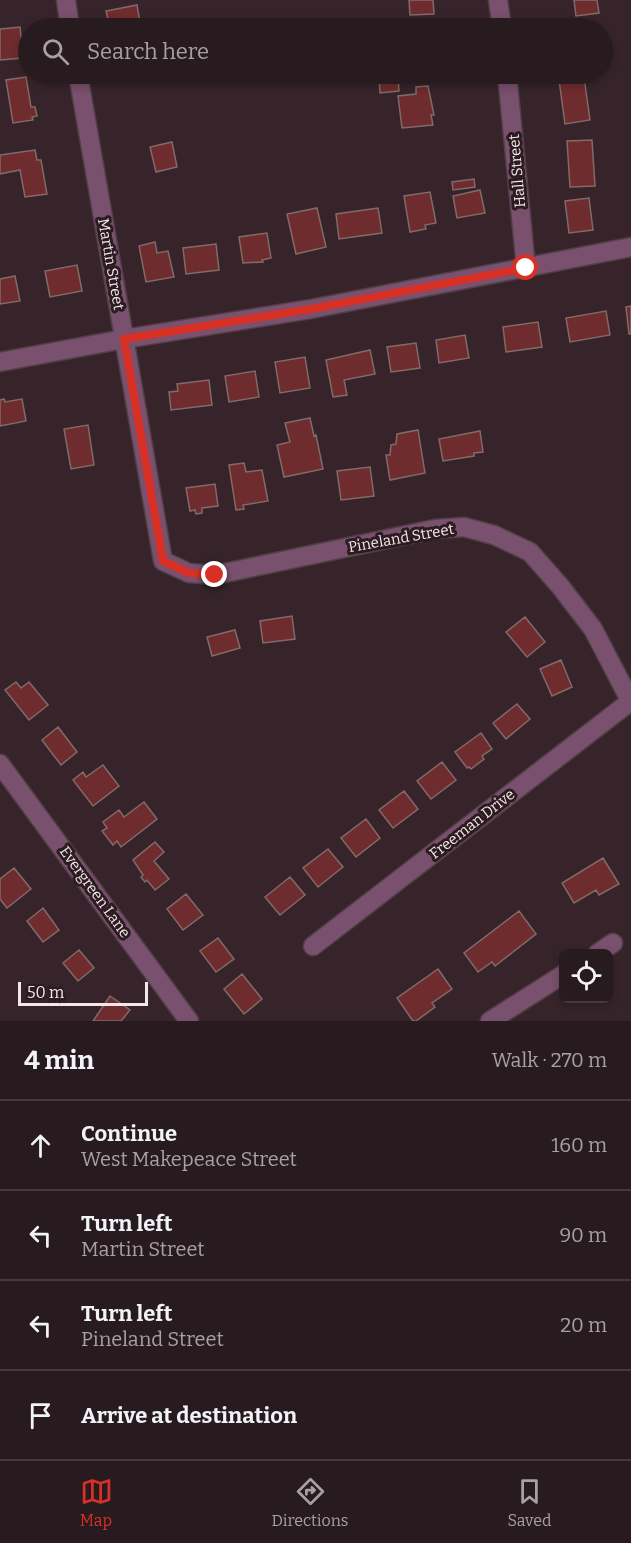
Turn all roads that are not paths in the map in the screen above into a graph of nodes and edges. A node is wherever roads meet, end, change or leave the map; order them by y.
1 (66, 0) edge
2 (498, 0) edge
3 (69, 18) edge
4 (501, 18) edge
5 (80, 84) edge
6 (508, 84) edge
7 (631, 247) edge
8 (526, 268) junction
9 (124, 339) junction
10 (0, 362) edge
11 (163, 561) joint
12 (631, 702) edge
13 (0, 764) edge
14 (613, 943) dead end
15 (313, 946) dead end
16 (604, 949) edge
17 (559, 977) edge
18 (189, 1021) edge
19 (489, 1021) edge

1 - 3 street
2 - 4 street
5 - 9 street, Martin Street
6 - 8 street, Hall Street
7 - 8 street
8 - 9 street
9 - 10 street
9 - 11 street, Martin Street
11 - 12 street, Pineland Street
12 - 15 street, Freeman Drive
13 - 18 street, Evergreen Lane
14 - 16 street
17 - 19 street

